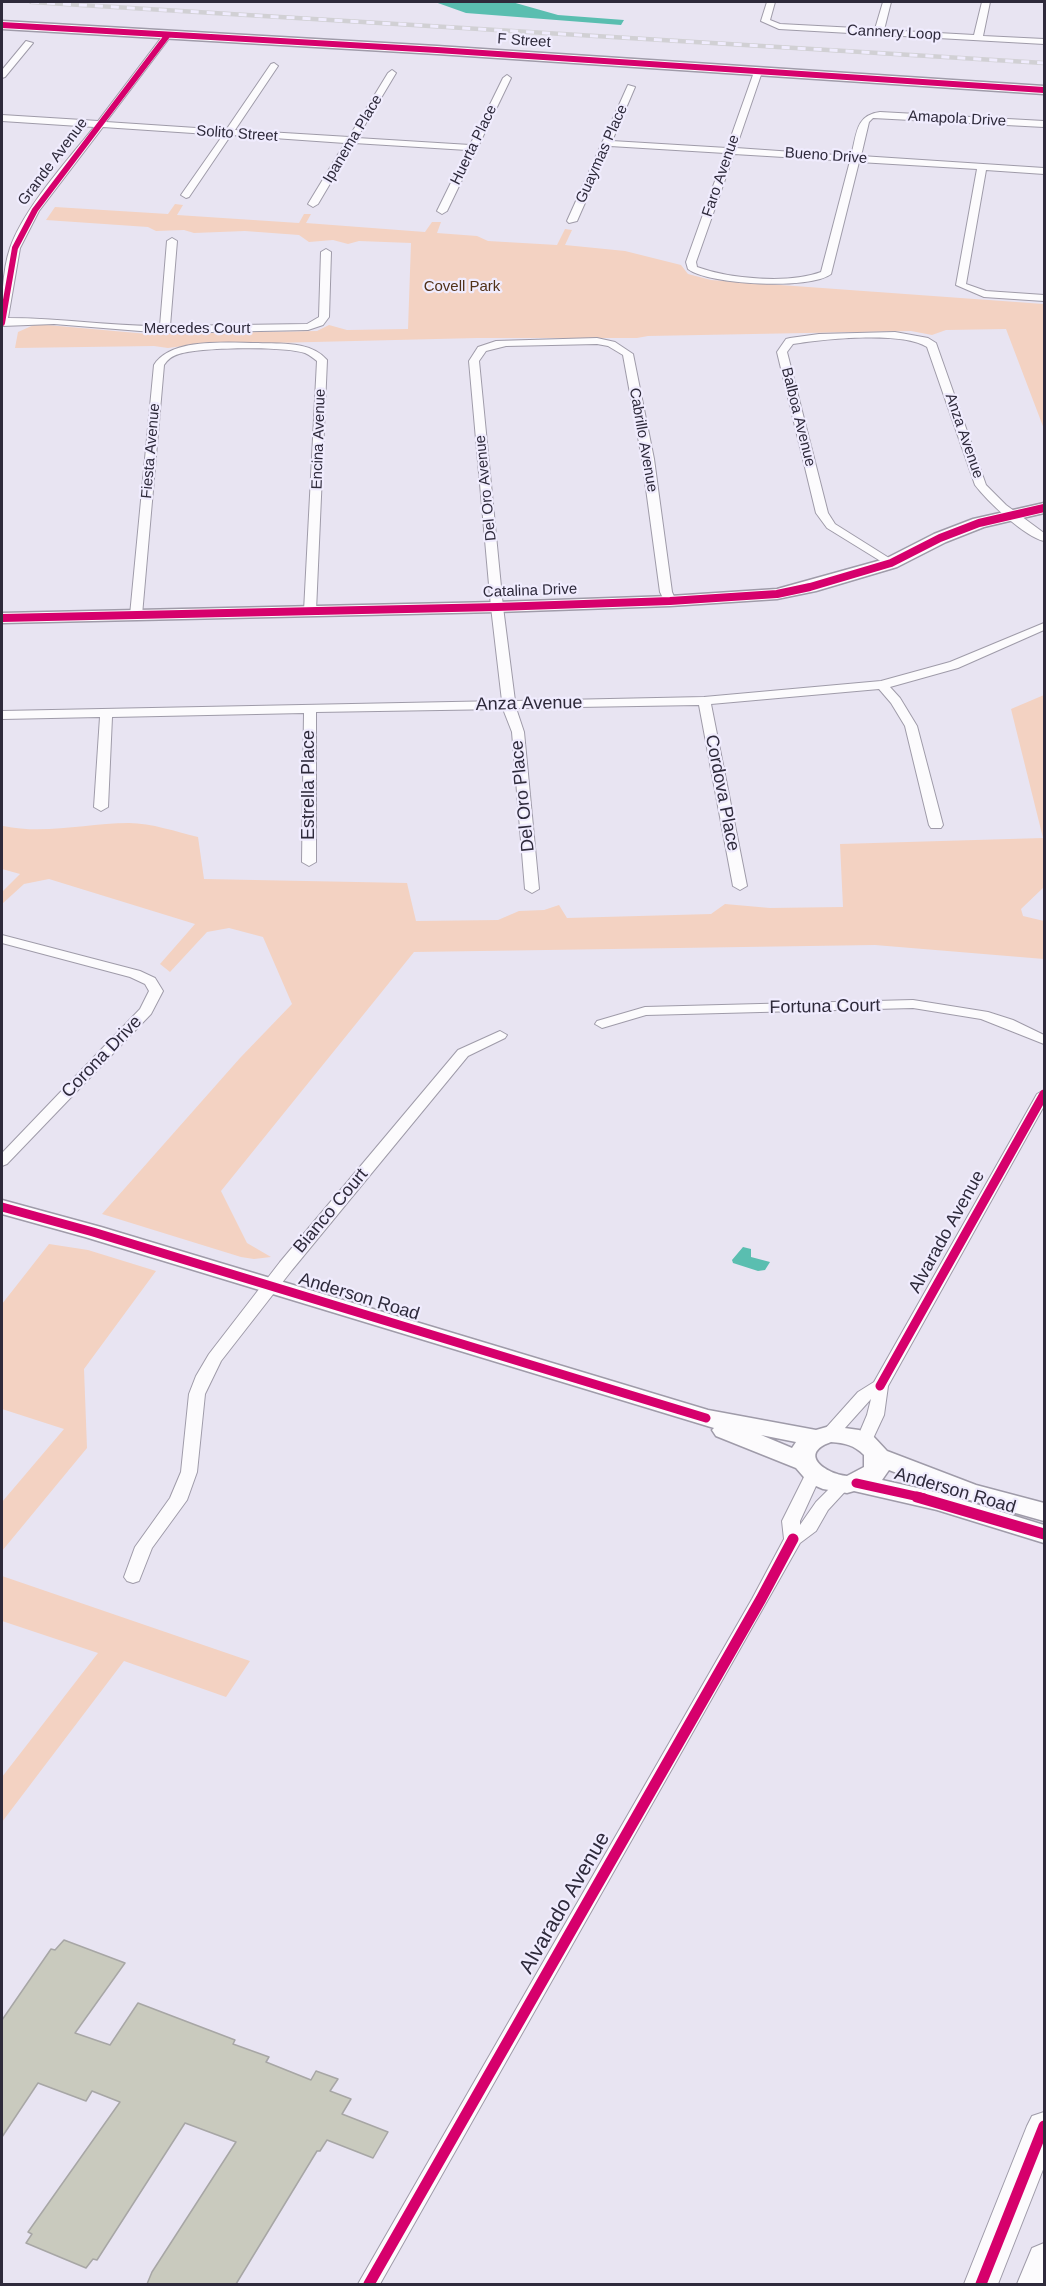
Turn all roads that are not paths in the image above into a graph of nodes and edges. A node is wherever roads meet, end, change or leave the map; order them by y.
1 (757, 2) edge
2 (771, 2) edge
3 (887, 2) edge
4 (986, 2) edge
5 (2, 25) edge
6 (879, 32) junction
7 (167, 36) junction
8 (978, 38) junction
9 (1044, 42) edge
10 (29, 43) dead end
11 (274, 66) dead end
12 (758, 72) junction
13 (392, 73) dead end
14 (2, 75) edge
15 (507, 78) dead end
16 (631, 87) dead end
17 (1044, 90) edge
18 (2, 118) edge
19 (1044, 124) edge
20 (100, 125) junction
21 (229, 133) junction
22 (352, 141) junction
23 (608, 143) junction
24 (473, 148) junction
25 (730, 150) junction
26 (856, 158) junction
27 (982, 167) junction
28 (1044, 171) edge
29 (186, 195) dead end
30 (313, 204) dead end
31 (442, 212) dead end
32 (572, 221) dead end
33 (172, 241) dead end
34 (326, 252) dead end
35 (1044, 298) edge
36 (2, 322) edge
37 (165, 330) junction
38 (895, 335) joint
39 (555, 342) joint
40 (232, 348) joint
41 (1044, 508) edge
42 (1012, 514) junction
43 (1044, 538) edge
44 (891, 563) junction
45 (670, 601) junction
46 (497, 607) junction
47 (310, 611) junction
48 (136, 615) junction
49 (2, 618) edge
50 (1044, 626) edge
51 (882, 685) junction
52 (704, 701) junction
53 (509, 704) junction
54 (310, 708) junction
55 (106, 714) junction
56 (2, 715) edge
57 (101, 807) dead end
58 (936, 825) dead end
59 (309, 862) dead end
60 (740, 886) dead end
61 (532, 889) dead end
62 (2, 939) edge
63 (602, 1024) dead end
64 (500, 1035) dead end
65 (1044, 1040) edge
66 (1044, 1094) edge
67 (2, 1161) edge
68 (2, 1207) edge
69 (270, 1287) junction
70 (880, 1386) junction
71 (706, 1418) junction
72 (822, 1436) junction
73 (872, 1449) junction
74 (808, 1468) junction
75 (850, 1484) junction
76 (1044, 1512) edge
77 (1044, 1534) edge
78 (793, 1539) junction
79 (133, 1577) dead end
80 (1044, 2126) edge
81 (1044, 2258) edge
82 (369, 2284) edge
83 (981, 2284) edge
84 (1034, 2284) edge

1 - 2 street
2 - 6 street, Cannery Loop
3 - 6 street
4 - 8 street
5 - 7 street, F Street
6 - 8 street, Cannery Loop
7 - 12 street, F Street
7 - 20 street, Grande Avenue
8 - 9 street, Cannery Loop
10 - 14 street
11 - 21 street
12 - 17 street, F Street
12 - 25 street, Faro Avenue
13 - 22 street, Ipanema Place
15 - 24 street, Huerta Place
16 - 23 street, Guaymas Place
18 - 20 street, Solito Street
19 - 26 street, Amapola Drive
20 - 21 street, Solito Street
20 - 36 street, Grande Avenue
21 - 22 street, Solito Street
21 - 29 street
22 - 24 street, Solito Street
22 - 30 street, Ipanema Place
23 - 25 street, Bueno Drive
23 - 32 street, Guaymas Place
24 - 31 street, Huerta Place
25 - 26 street, Bueno Drive
25 - 26 street, Faro Avenue
26 - 27 street, Bueno Drive
27 - 28 street, Bueno Drive
27 - 35 street
33 - 37 street
34 - 37 street, Mercedes Court
36 - 37 street, Mercedes Court
38 - 42 street, Anza Avenue
38 - 44 street, Balboa Avenue
39 - 45 street, Cabrillo Avenue
39 - 46 street, Del Oro Avenue
40 - 47 street, Encina Avenue
40 - 48 street, Fiesta Avenue
41 - 42 street, Catalina Drive
42 - 43 street, Anza Avenue
42 - 44 street, Catalina Drive
44 - 45 street, Catalina Drive
45 - 46 street, Catalina Drive
46 - 47 street, Catalina Drive
46 - 53 street, Del Oro Avenue
47 - 48 street, Catalina Drive
48 - 49 street, Catalina Drive
50 - 51 street, Anza Avenue
51 - 52 street, Anza Avenue
51 - 58 street
52 - 53 street, Anza Avenue
52 - 60 street, Cordova Place
53 - 54 street, Anza Avenue
53 - 61 street, Del Oro Place
54 - 55 street, Anza Avenue
54 - 59 street, Estrella Place
55 - 56 street, Anza Avenue
55 - 57 street
62 - 67 street, Corona Drive
63 - 65 street, Fortuna Court
64 - 69 street, Bianco Court
66 - 70 street, Alvarado Avenue
68 - 69 street, Anderson Road
69 - 71 street, Anderson Road
69 - 79 street, Bianco Court
70 - 72 street, Alvarado Avenue
70 - 73 street, Alvarado Avenue
71 - 72 street, Anderson Road
71 - 74 street, Anderson Road
72 - 73 street
72 - 74 street
73 - 75 street
73 - 76 street, Anderson Road
74 - 75 street
74 - 78 street, Alvarado Avenue
75 - 77 street, Anderson Road
75 - 78 street, Alvarado Avenue
78 - 82 street, Alvarado Avenue
80 - 83 main road
81 - 84 main road

